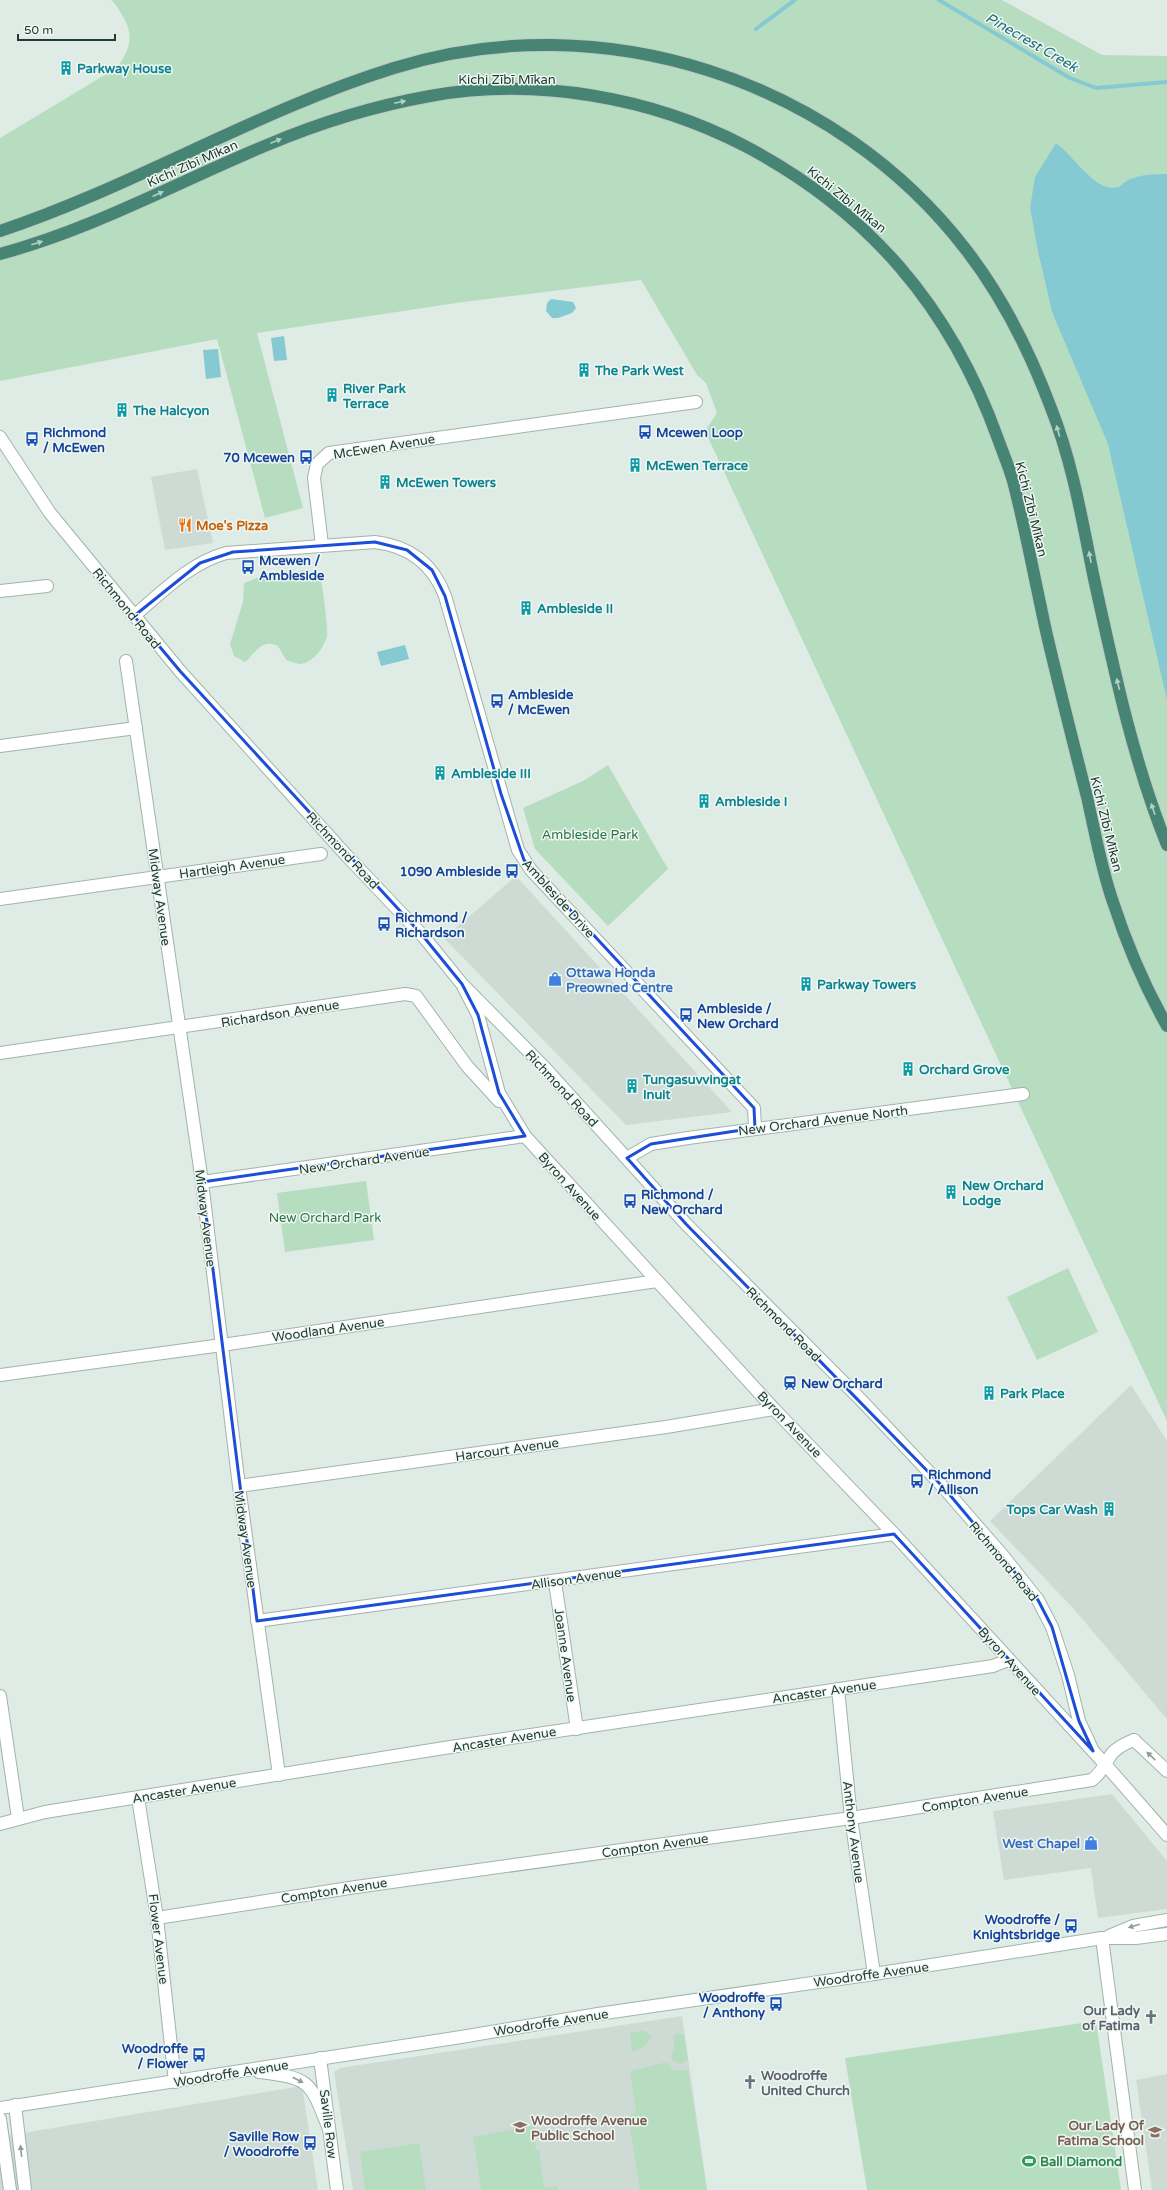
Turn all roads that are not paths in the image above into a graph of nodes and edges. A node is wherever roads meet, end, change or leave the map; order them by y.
1 (0, 231) edge
2 (0, 254) edge
3 (696, 402) dead end
4 (0, 437) edge
5 (322, 545) junction
6 (47, 586) dead end
7 (0, 591) edge
8 (134, 616) junction
9 (126, 661) dead end
10 (136, 728) junction
11 (0, 746) edge
12 (1167, 845) edge
13 (321, 854) dead end
14 (157, 877) junction
15 (0, 899) edge
16 (462, 984) junction
17 (1167, 1026) edge
18 (179, 1029) junction
19 (0, 1053) edge
20 (1023, 1094) dead end
21 (506, 1109) junction
22 (755, 1128) junction
23 (525, 1136) junction
24 (627, 1158) junction
25 (202, 1182) junction
26 (657, 1281) junction
27 (222, 1345) junction
28 (0, 1375) edge
29 (774, 1409) junction
30 (239, 1486) junction
31 (894, 1534) junction
32 (555, 1582) junction
33 (257, 1621) junction
34 (1008, 1660) junction
35 (838, 1689) junction
36 (0, 1696) edge
37 (576, 1728) junction
38 (1093, 1752) junction
39 (1104, 1763) junction
40 (1167, 1771) edge
41 (280, 1775) junction
42 (138, 1798) junction
43 (18, 1818) junction
44 (851, 1818) junction
45 (0, 1824) edge
46 (1167, 1835) edge
47 (157, 1918) junction
48 (1167, 1920) edge
49 (1167, 1934) edge
50 (1102, 1938) junction
51 (874, 1974) junction
52 (320, 2058) junction
53 (246, 2071) junction
54 (175, 2082) junction
55 (15, 2105) junction
56 (0, 2108) edge
57 (0, 2119) edge
58 (330, 2129) junction
59 (10, 2190) edge
60 (25, 2190) edge
61 (337, 2190) edge
62 (1135, 2190) edge

12 -> 1 highway, Kichi Zībī Mīkan
2 -> 17 highway, Kichi Zībī Mīkan
3 - 5 street, McEwen Avenue
4 - 8 street, Richmond Road
5 - 8 street
5 - 22 street, Ambleside Drive
6 - 7 street
8 - 16 street, Richmond Road
9 - 10 street, Midway Avenue
10 - 11 street
10 - 14 street, Midway Avenue
13 - 14 street, Hartleigh Avenue
14 - 15 street, Hartleigh Avenue
14 - 18 street, Midway Avenue
16 - 21 street, Byron Avenue
16 - 24 street, Richmond Road
18 - 19 street, Richardson Avenue
18 - 21 street, Richardson Avenue
18 - 25 street, Midway Avenue
20 - 22 street, New Orchard Avenue North
21 - 23 street, Byron Avenue
22 - 24 street, New Orchard Avenue North
23 - 25 street, New Orchard Avenue
23 - 26 street, Byron Avenue
24 - 38 street, Richmond Road
25 - 27 street, Midway Avenue
26 - 27 street, Woodland Avenue
26 - 29 street, Byron Avenue
27 - 28 street, Woodland Avenue
27 - 30 street, Midway Avenue
29 - 30 street, Harcourt Avenue
29 - 31 street, Byron Avenue
30 - 33 street, Midway Avenue
31 - 32 street, Allison Avenue
31 - 34 street, Byron Avenue
32 - 33 street, Allison Avenue
32 - 37 street, Joanne Avenue
33 - 41 street, Midway Avenue
34 - 35 street, Ancaster Avenue
34 - 38 street, Byron Avenue
35 - 37 street, Ancaster Avenue
35 - 44 street, Anthony Avenue
36 - 43 street
37 - 41 street, Ancaster Avenue
38 - 39 street, Byron Avenue
40 -> 39 street, Compton Avenue
39 - 44 street, Compton Avenue
39 - 46 street, Byron Avenue
41 - 42 street, Ancaster Avenue
42 - 43 street, Ancaster Avenue
42 - 47 street, Flower Avenue
43 - 45 street, Ancaster Avenue
44 - 47 street, Compton Avenue
44 - 51 street, Anthony Avenue
47 - 54 street, Flower Avenue
48 -> 50 street, Woodroffe Avenue
49 - 50 street, Woodroffe Avenue
50 - 51 street, Woodroffe Avenue
50 - 62 street
51 - 52 street, Woodroffe Avenue
52 - 53 street, Woodroffe Avenue
52 - 58 street, Saville Row
53 - 54 street, Woodroffe Avenue
53 -> 58 street
54 - 55 street, Woodroffe Avenue
55 - 56 street, Woodroffe Avenue
60 -> 55 street
57 - 59 street
58 - 61 street, Saville Row

